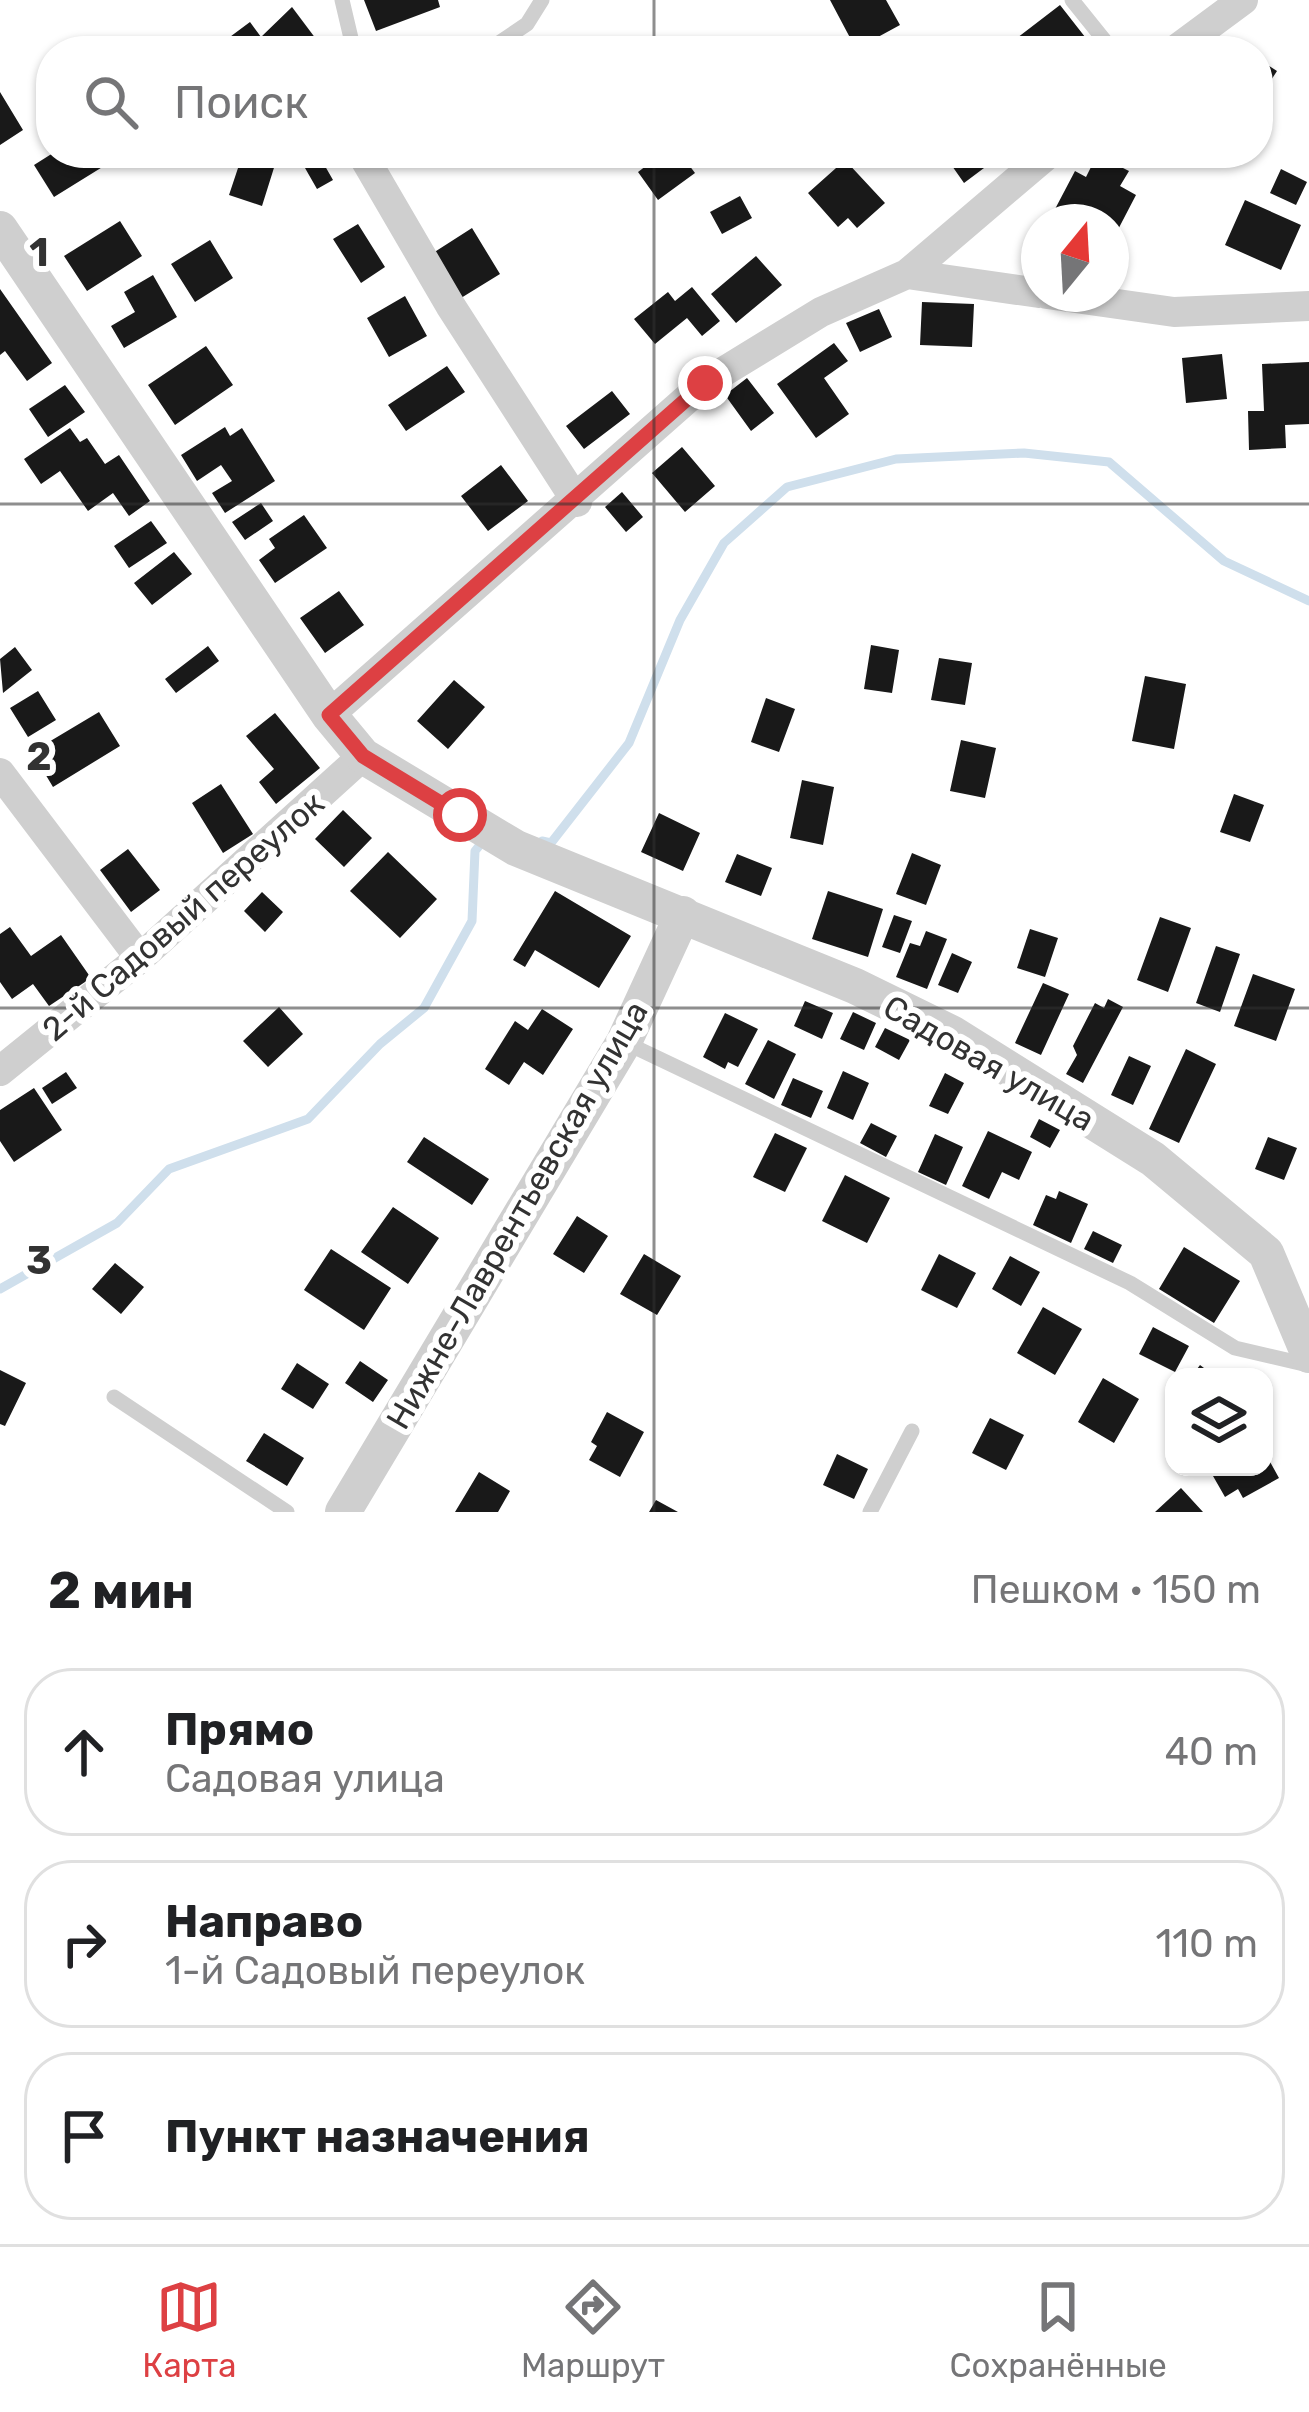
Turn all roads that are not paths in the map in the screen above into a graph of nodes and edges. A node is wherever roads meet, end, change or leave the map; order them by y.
1 (342, 0) edge
2 (542, 0) edge
3 (1072, 0) edge
4 (1244, 0) edge
5 (350, 36) edge
6 (509, 36) edge
7 (1102, 36) edge
8 (1195, 36) edge
9 (371, 168) edge
10 (1031, 168) edge
11 (0, 229) edge
12 (907, 274) junction
13 (1021, 290) edge
14 (1129, 305) edge
15 (1309, 306) edge
16 (577, 502) junction
17 (329, 715) junction
18 (363, 756) junction
19 (0, 773) edge
20 (683, 914) junction
21 (140, 958) junction
22 (624, 1042) junction
23 (0, 1071) edge
24 (1305, 1326) edge
25 (1309, 1365) edge
26 (114, 1396) dead end
27 (912, 1431) dead end
28 (287, 1512) edge
29 (344, 1512) edge
30 (870, 1512) edge

1 - 5 lane
2 - 6 lane
3 - 7 lane
4 - 8 street
9 - 16 street
10 - 12 street
11 - 17 street
12 - 13 street
12 - 16 street
14 - 15 street
16 - 17 street
17 - 18 street
18 - 20 street, Садовая улица
18 - 21 street, 2-й Садовый переулок
19 - 21 street
20 - 22 street, Нижне-Лаврентьевская улица
20 - 24 street, Садовая улица
21 - 23 street, 2-й Садовый переулок
22 - 25 lane
22 - 29 street, Нижне-Лаврентьевская улица
26 - 28 lane
27 - 30 lane

